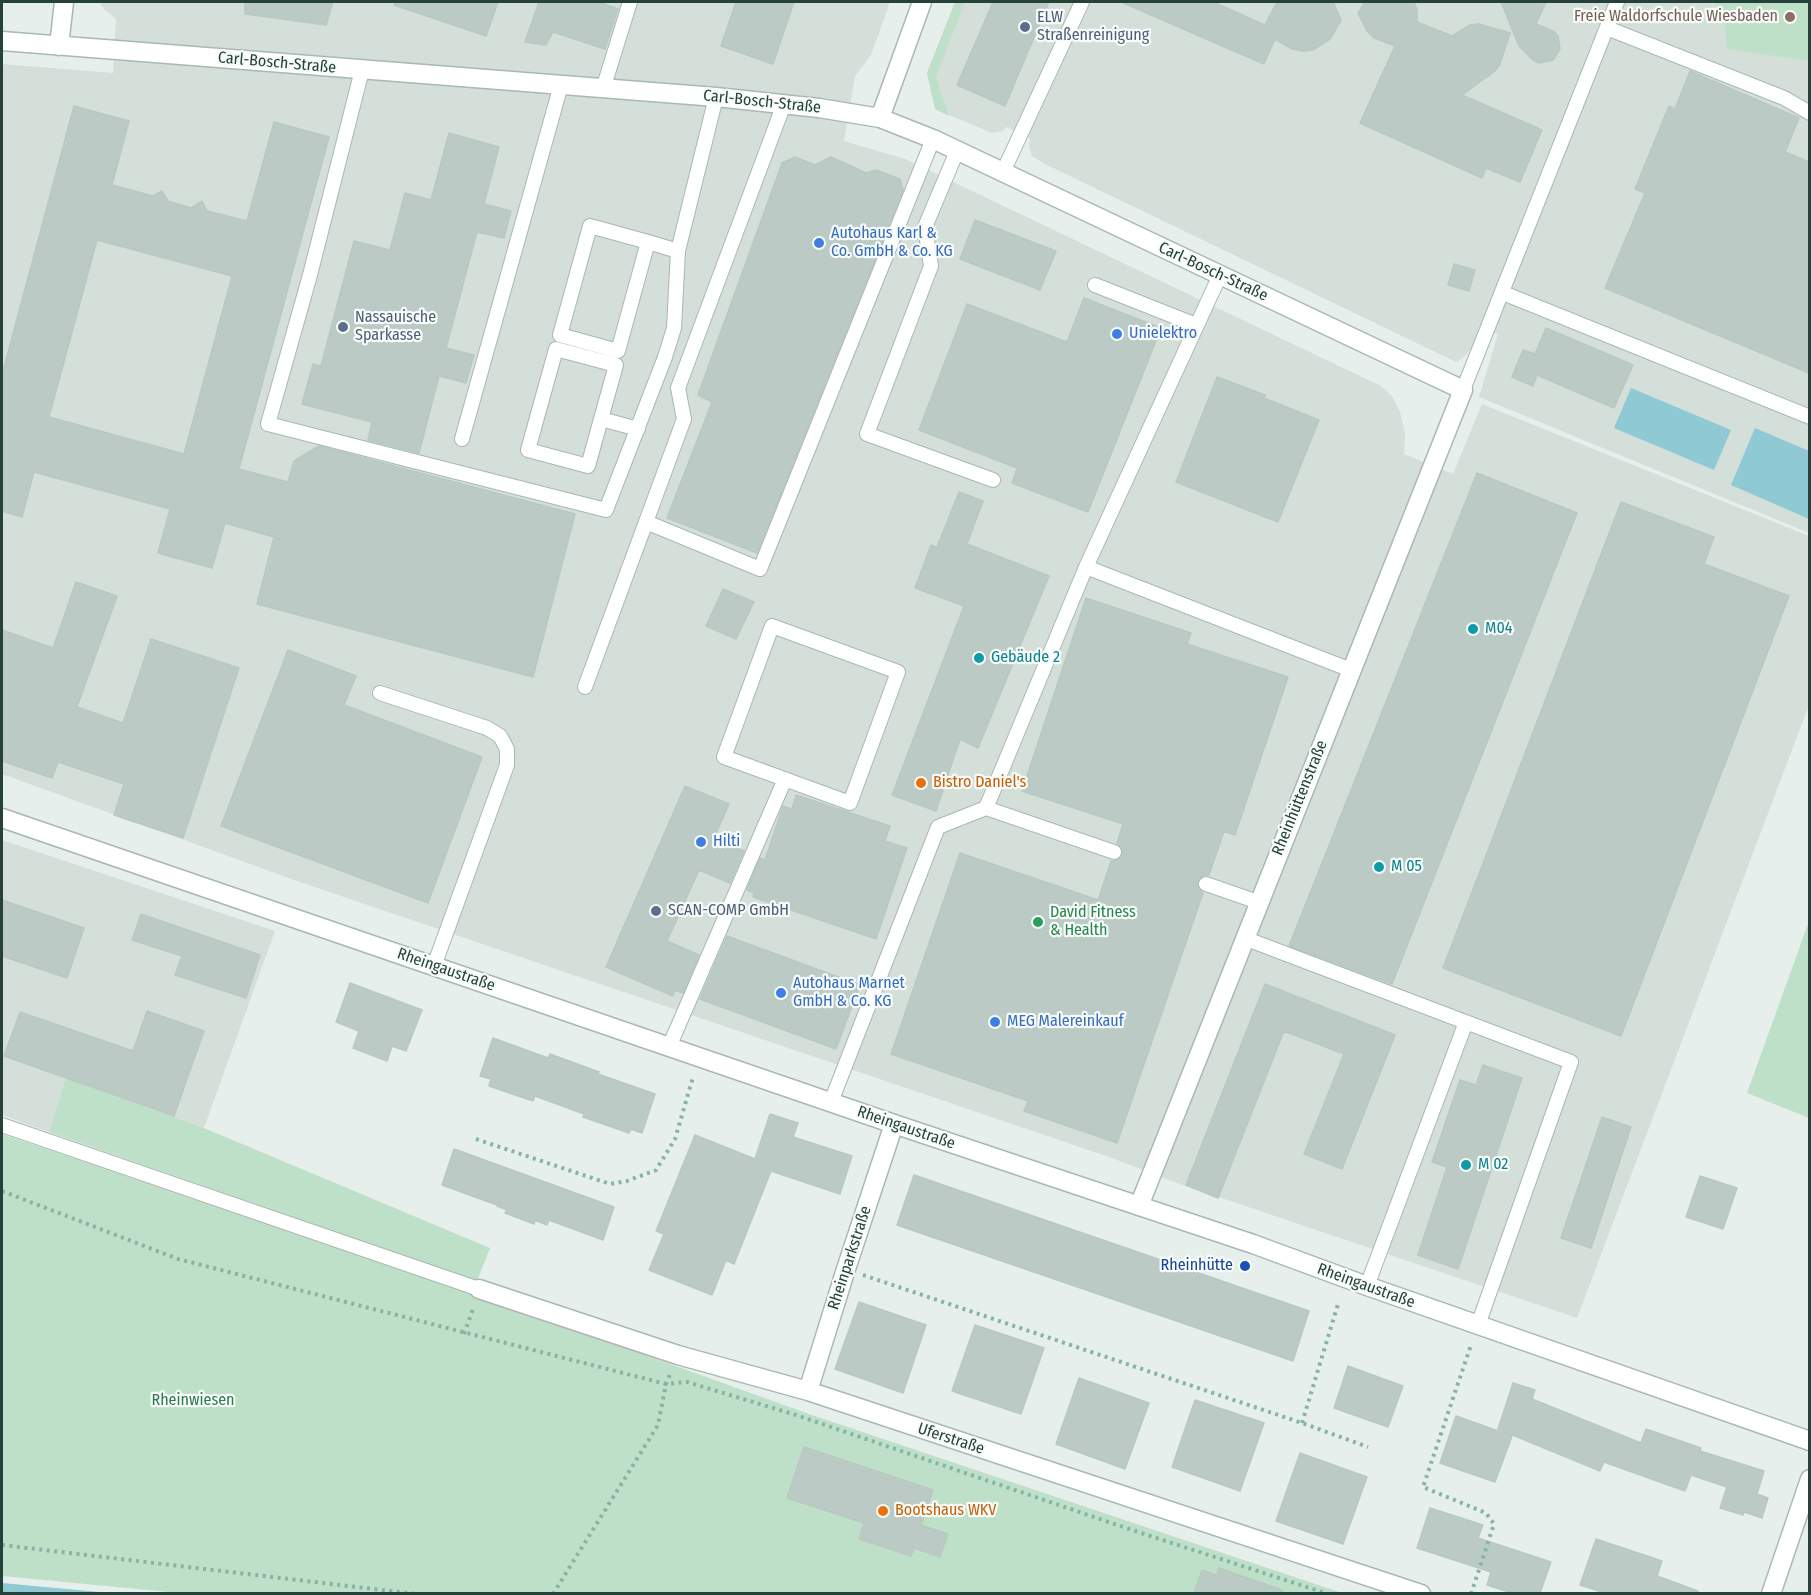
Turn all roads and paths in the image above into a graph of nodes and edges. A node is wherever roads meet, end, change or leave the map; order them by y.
1 (64, 2) edge
2 (630, 2) edge
3 (922, 2) edge
4 (1082, 2) edge
5 (1617, 2) edge
6 (1607, 28) junction
7 (2, 41) edge
8 (59, 46) junction
9 (362, 70) junction
10 (561, 85) junction
11 (603, 88) junction
12 (716, 97) junction
13 (784, 104) junction
14 (1809, 113) edge
15 (880, 118) junction
16 (933, 139) junction
17 (957, 151) junction
18 (1003, 172) junction
19 (648, 242) junction
20 (678, 251) junction
21 (1220, 275) junction
22 (1095, 285) dead end
23 (1503, 293) junction
24 (1196, 325) junction
25 (1463, 390) junction
26 (1809, 417) edge
27 (601, 419) junction
28 (638, 429) junction
29 (462, 439) dead end
30 (993, 480) dead end
31 (646, 522) junction
32 (1086, 567) junction
33 (1351, 670) junction
34 (585, 687) dead end
35 (380, 693) dead end
36 (785, 779) junction
37 (986, 808) junction
38 (2, 818) edge
39 (1114, 852) dead end
40 (1206, 884) dead end
41 (1258, 902) junction
42 (1244, 938) junction
43 (434, 966) junction
44 (1466, 1022) junction
45 (669, 1047) junction
46 (693, 1077) dead end
47 (831, 1102) junction
48 (894, 1124) junction
49 (2, 1125) edge
50 (476, 1139) dead end
51 (2, 1191) edge
52 (1138, 1206) junction
53 (846, 1269) junction
54 (1366, 1287) junction
55 (479, 1289) joint
56 (1338, 1304) dead end
57 (1478, 1325) junction
58 (1469, 1351) dead end
59 (666, 1384) junction
60 (808, 1391) junction
61 (1302, 1423) junction
62 (1809, 1441) edge
63 (1368, 1447) dead end
64 (1809, 1479) edge
65 (2, 1545) edge
66 (416, 1593) edge
67 (554, 1593) edge
68 (1328, 1593) edge
69 (1421, 1593) edge
70 (1471, 1593) edge
71 (1771, 1593) edge

1 - 8 street
2 - 11 lane
3 - 15 street
4 - 18 lane
5 - 6 lane
6 - 14 lane
6 - 23 lane
7 - 8 street, Carl-Bosch-Straße
8 - 9 street, Carl-Bosch-Straße
9 - 10 street, Carl-Bosch-Straße
9 - 28 lane
10 - 11 street, Carl-Bosch-Straße
10 - 29 lane
11 - 12 street, Carl-Bosch-Straße
12 - 13 street, Carl-Bosch-Straße
12 - 20 lane
13 - 15 street, Carl-Bosch-Straße
13 - 31 lane
15 - 16 street, Carl-Bosch-Straße
16 - 17 street, Carl-Bosch-Straße
16 - 31 lane
17 - 18 street, Carl-Bosch-Straße
17 - 30 lane
18 - 21 street, Carl-Bosch-Straße
19 - 19 lane
19 - 20 lane
20 - 28 lane
21 - 24 lane
21 - 25 street, Carl-Bosch-Straße
22 - 24 lane
23 - 25 lane
23 - 26 lane
24 - 32 lane
25 - 33 street, Rheinhüttenstraße
27 - 27 lane
27 - 28 lane
31 - 34 lane
32 - 33 lane
32 - 37 lane
33 - 41 street, Rheinhüttenstraße
35 - 43 lane
36 - 36 lane
36 - 45 lane
37 - 39 lane
37 - 47 lane
38 - 43 street, Rheingaustraße
40 - 41 lane
41 - 42 street, Rheinhüttenstraße
42 - 44 lane
42 - 52 street, Rheinhüttenstraße
43 - 45 street, Rheingaustraße
44 - 54 lane
44 - 57 lane
45 - 47 street, Rheingaustraße
46 - 50 path
47 - 48 street, Rheingaustraße
48 - 52 street, Rheingaustraße
48 - 53 street, Rheinparkstraße
49 - 55 lane
51 - 59 path
52 - 54 street, Rheingaustraße
53 - 60 street, Rheinparkstraße
53 - 61 path
54 - 57 street, Rheingaustraße
55 - 60 street, Uferstraße
56 - 61 path
57 - 62 street, Rheingaustraße
58 - 70 path
59 - 67 path
59 - 68 path
60 - 69 street, Uferstraße
61 - 63 path
64 - 71 street
65 - 66 path

